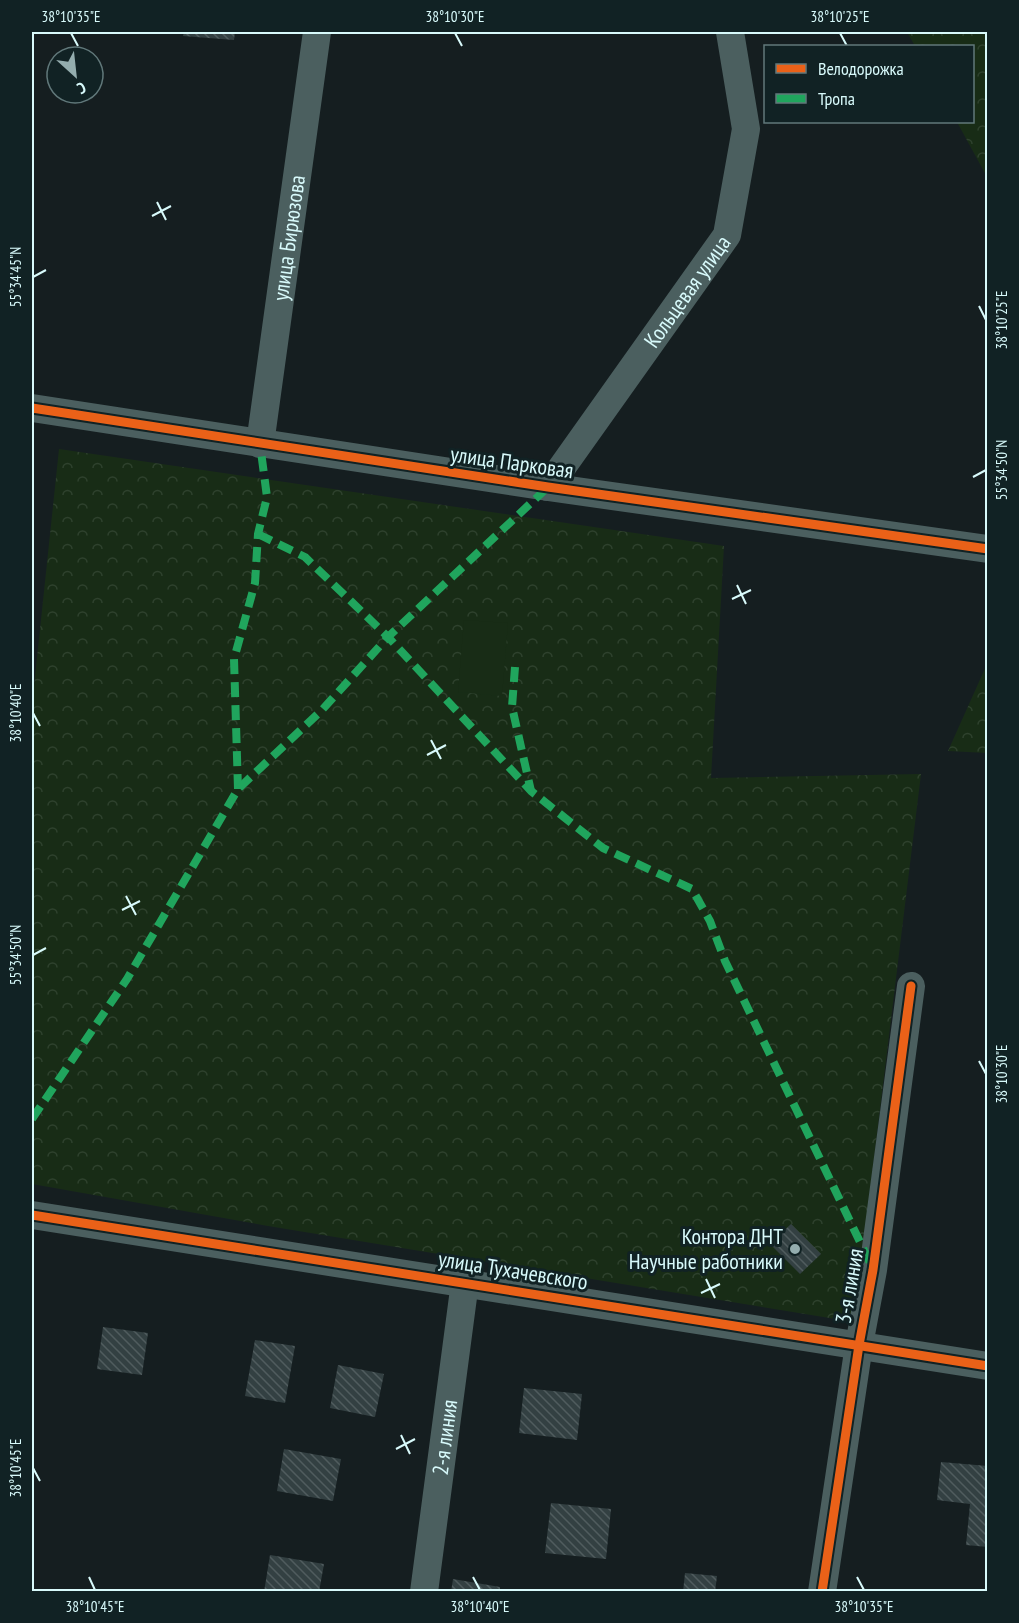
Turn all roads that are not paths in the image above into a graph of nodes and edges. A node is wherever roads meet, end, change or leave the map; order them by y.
1 (317, 32) edge
2 (730, 32) edge
3 (32, 408) edge
4 (260, 444) junction
5 (548, 487) junction
6 (987, 549) edge
7 (911, 986) dead end
8 (32, 1215) edge
9 (465, 1282) junction
10 (858, 1345) junction
11 (987, 1366) edge
12 (424, 1592) edge
13 (822, 1592) edge

1 - 4 street, улица Бирюзова
2 - 5 street, Кольцевая улица
3 - 4 street, улица Парковая
4 - 5 street, улица Парковая
5 - 6 street, улица Парковая
7 - 10 street, 3-я линия
8 - 9 street, улица Тухачевского
9 - 10 street, улица Тухачевского
9 - 12 street, 2-я линия
10 - 11 street, улица Тухачевского
10 - 13 street, 3-я линия

